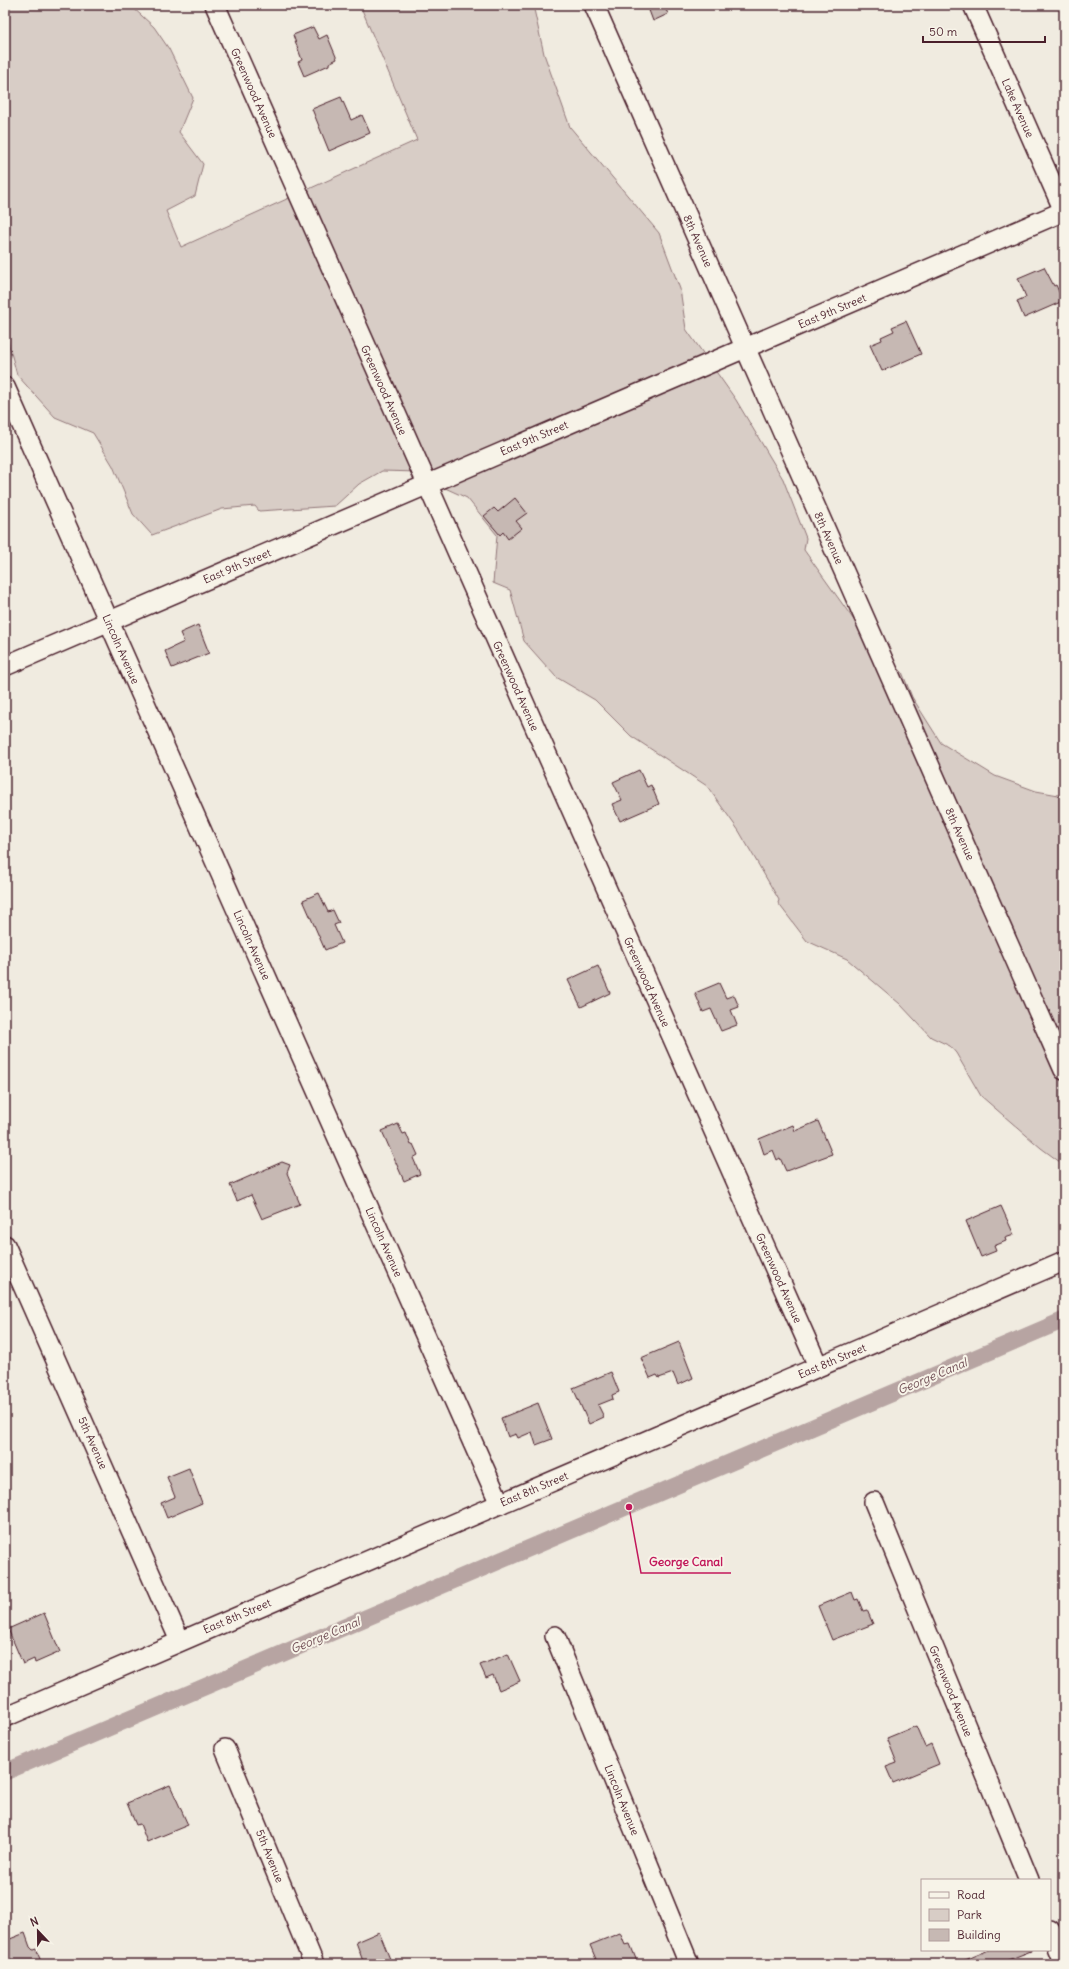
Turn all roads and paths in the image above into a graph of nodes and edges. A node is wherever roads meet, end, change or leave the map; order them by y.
1 (215, 5) edge
2 (594, 5) edge
3 (972, 5) edge
4 (1064, 211) edge
5 (745, 348) junction
6 (5, 387) edge
7 (426, 485) junction
8 (108, 622) junction
9 (5, 666) edge
10 (1064, 1070) edge
11 (5, 1245) edge
12 (1064, 1261) edge
13 (818, 1366) junction
14 (874, 1502) dead end
15 (500, 1504) junction
16 (555, 1636) dead end
17 (180, 1641) junction
18 (5, 1716) edge
19 (225, 1749) dead end
20 (1029, 1879) edge
21 (1051, 1932) edge
22 (314, 1964) edge
23 (689, 1964) edge
24 (1064, 1964) edge

1 - 7 street, Greenwood Avenue
2 - 5 street, 8th Avenue
3 - 4 street, Lake Avenue
4 - 5 street, East 9th Street
5 - 7 street, East 9th Street
5 - 10 street, 8th Avenue
6 - 8 street, Lincoln Avenue
7 - 8 street, East 9th Street
7 - 13 street, Greenwood Avenue
8 - 9 street, East 9th Street
8 - 15 street, Lincoln Avenue
11 - 17 street, 5th Avenue
12 - 13 street, East 8th Street
13 - 15 street, East 8th Street
14 - 20 street, Greenwood Avenue
15 - 17 street, East 8th Street
16 - 23 street, Lincoln Avenue
17 - 18 street, East 8th Street
19 - 22 street, 5th Avenue
21 - 24 street

